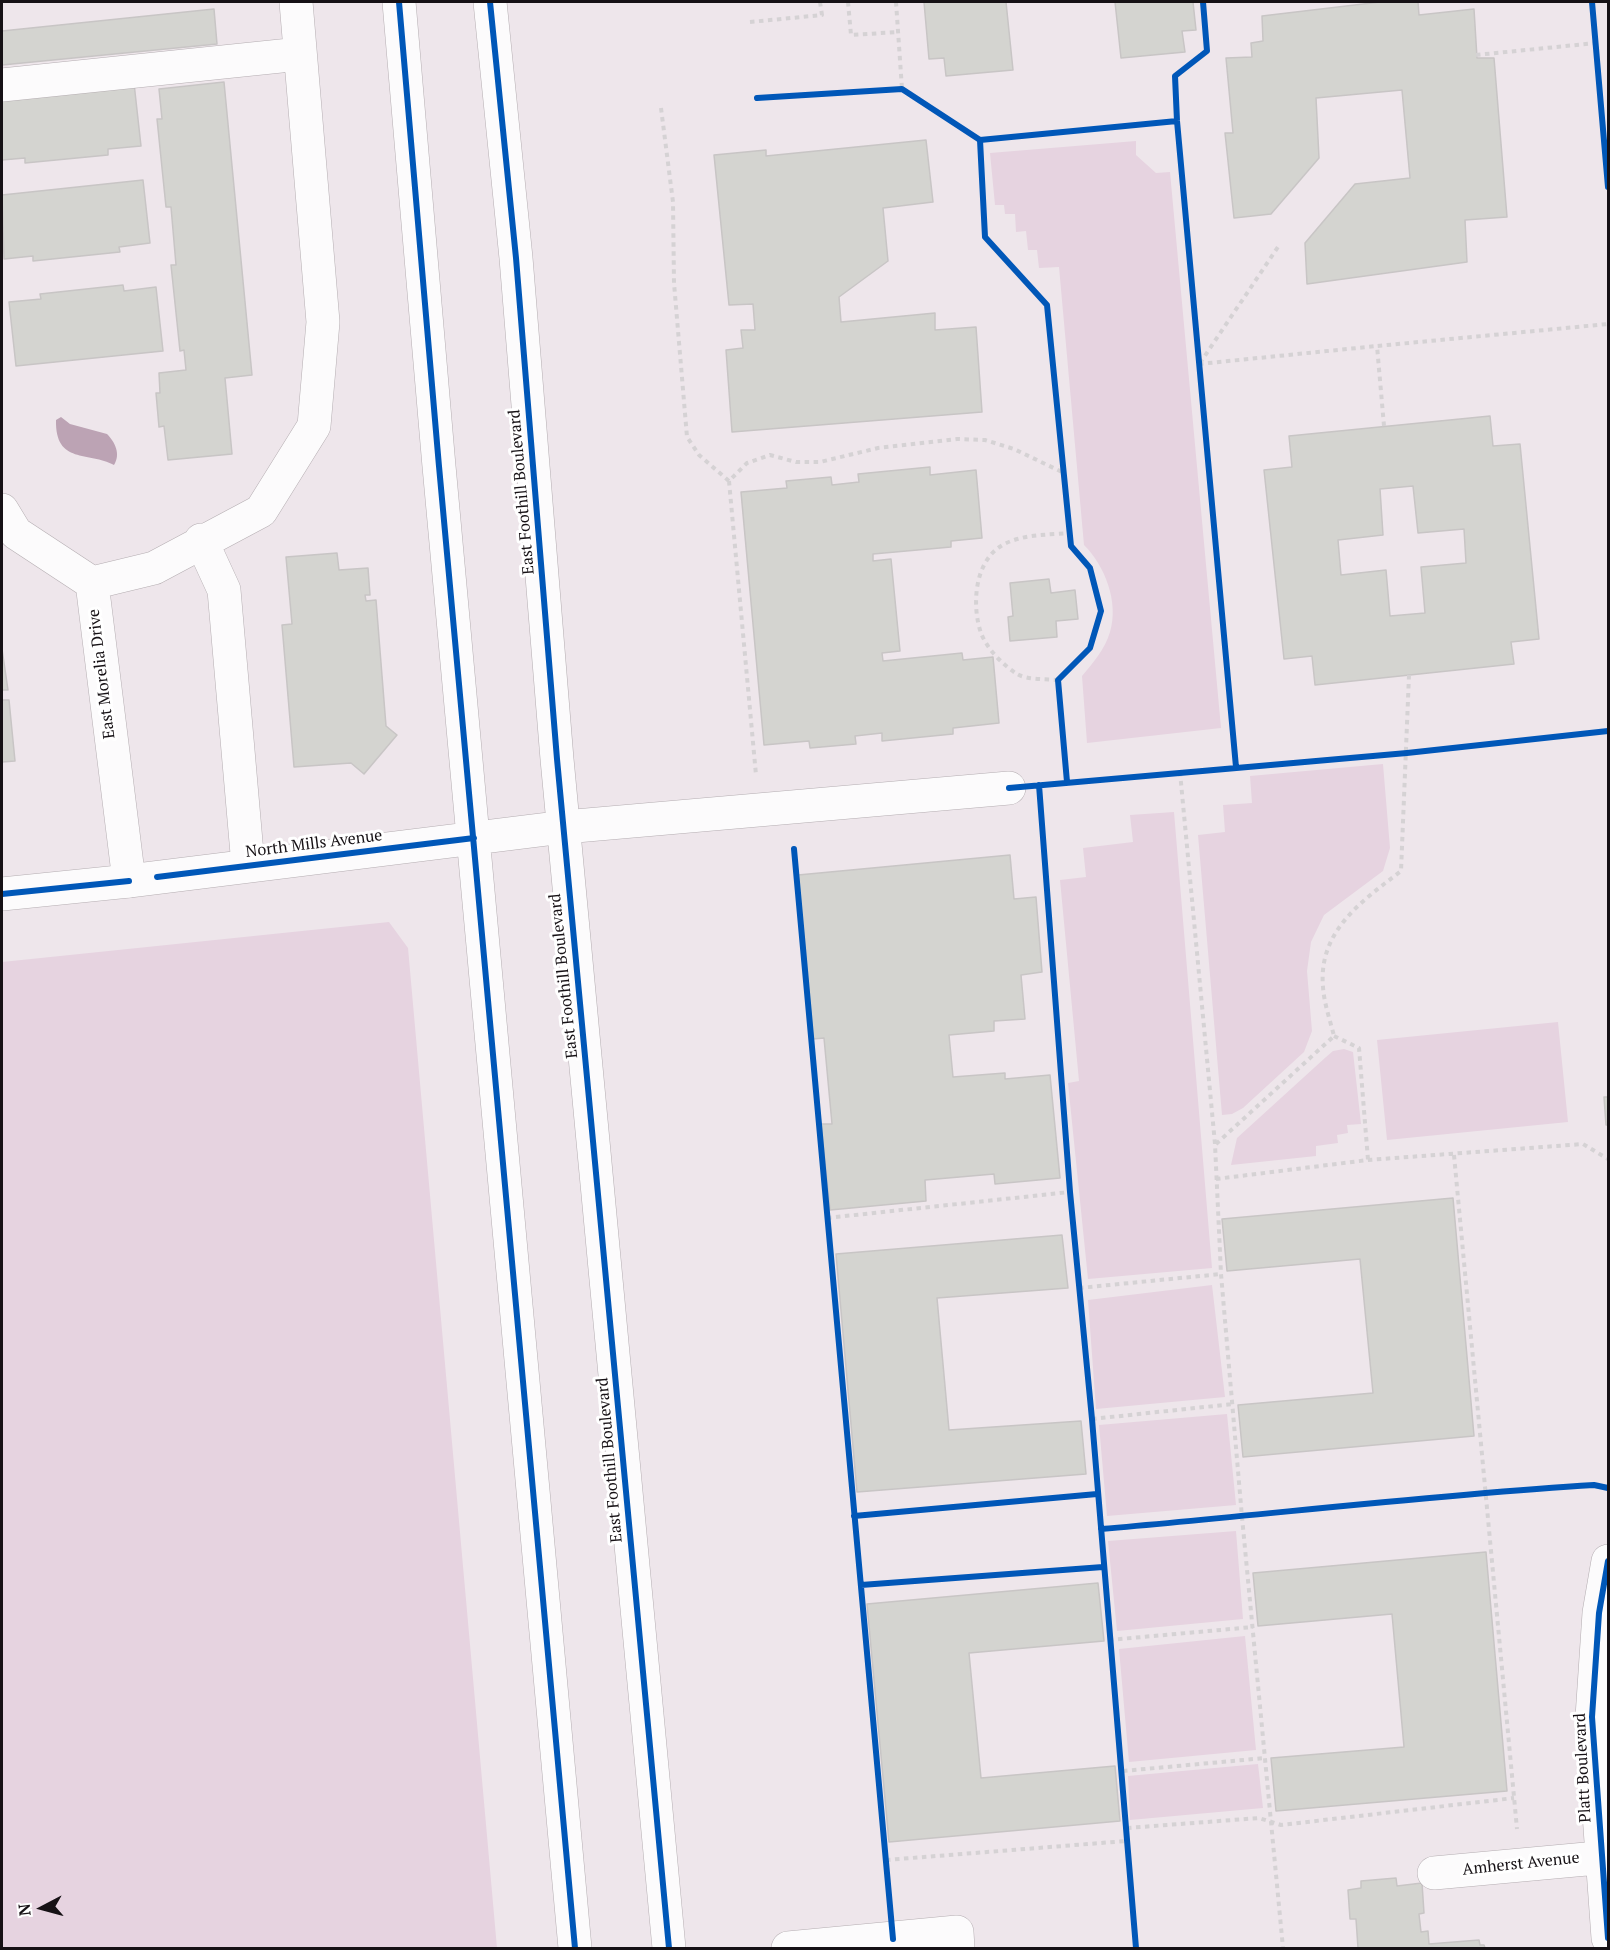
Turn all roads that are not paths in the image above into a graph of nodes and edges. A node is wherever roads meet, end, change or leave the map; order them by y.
1 (296, 2) edge
2 (399, 2) edge
3 (490, 2) edge
4 (300, 54) junction
5 (2, 85) edge
6 (2, 510) edge
7 (201, 540) junction
8 (92, 583) junction
9 (1009, 788) dead end
10 (564, 827) junction
11 (474, 838) junction
12 (248, 866) junction
13 (129, 881) junction
14 (2, 894) edge
15 (1608, 1561) edge
16 (1605, 1856) edge
17 (1434, 1873) dead end
18 (1608, 1938) edge
19 (575, 1948) edge
20 (669, 1948) edge
21 (788, 1948) edge
22 (958, 1948) edge

1 - 4 main road
2 - 11 main road
3 - 10 main road, East Foothill Boulevard
4 - 5 main road
4 - 7 main road
6 - 8 main road
7 - 8 main road
7 - 12 main road
8 - 13 main road, East Morelia Drive
9 - 10 main road, North Mills Avenue
10 - 11 main road, North Mills Avenue
10 - 20 main road, East Foothill Boulevard
11 - 12 main road, North Mills Avenue
11 - 19 main road
12 - 13 main road, North Mills Avenue
13 - 14 main road, North Mills Avenue
15 - 16 main road, Platt Boulevard
16 - 17 main road, Amherst Avenue
16 - 18 main road, Platt Boulevard
21 - 22 main road

